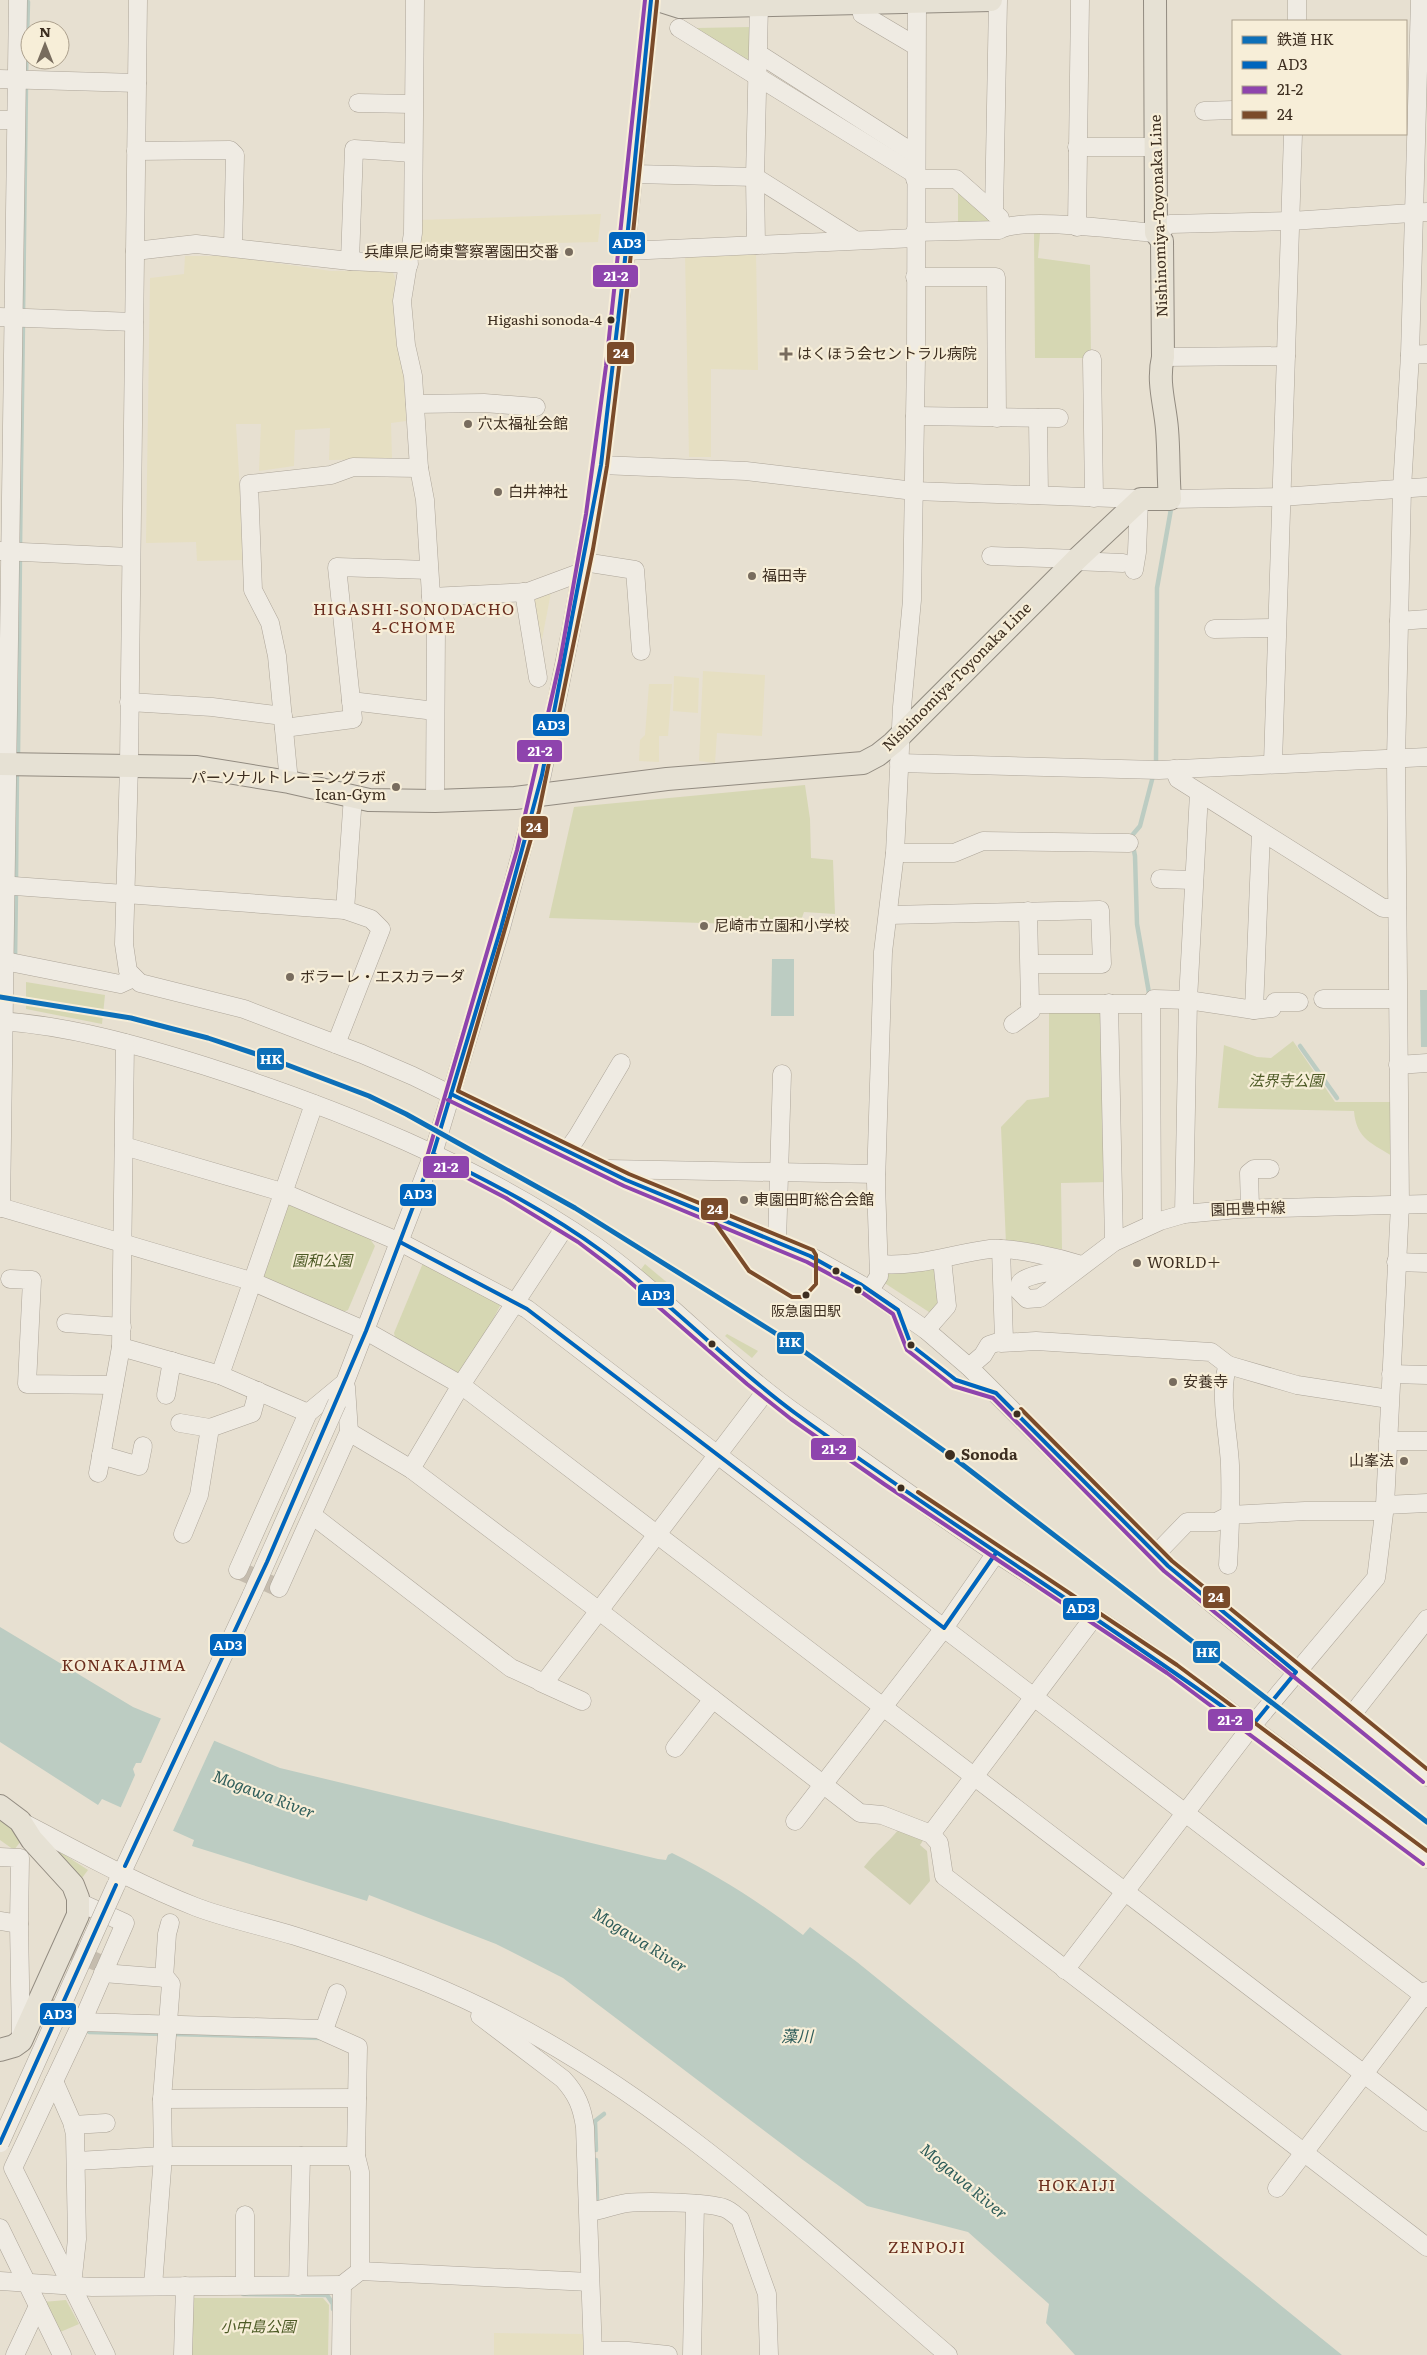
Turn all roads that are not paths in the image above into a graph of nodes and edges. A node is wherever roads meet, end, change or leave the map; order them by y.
1 (18, 0) edge
2 (138, 0) edge
3 (415, 0) edge
4 (651, 0) edge
5 (658, 0) edge
6 (992, 0) edge
7 (998, 0) edge
8 (1080, 0) edge
9 (1155, 0) edge
10 (1297, 0) edge
11 (1420, 0) edge
12 (917, 1) edge
13 (860, 2) junction
14 (759, 5) junction
15 (1296, 20) edge
16 (679, 28) dead end
17 (916, 46) junction
18 (759, 54) junction
19 (758, 77) junction
20 (17, 79) edge
21 (137, 83) junction
22 (1422, 98) edge
23 (358, 103) dead end
24 (413, 104) junction
25 (840, 106) junction
26 (1232, 110) edge
27 (1204, 111) dead end
28 (8, 120) edge
29 (830, 122) junction
30 (1293, 135) edge
31 (1077, 147) junction
32 (1154, 147) junction
33 (136, 151) junction
34 (413, 153) junction
35 (915, 154) junction
36 (634, 174) junction
37 (915, 176) junction
38 (755, 177) junction
39 (7, 198) edge
40 (1420, 212) edge
41 (994, 213) junction
42 (1291, 221) junction
43 (1007, 225) junction
44 (1077, 227) junction
45 (1156, 234) junction
46 (915, 235) junction
47 (855, 240) junction
48 (756, 245) junction
49 (233, 247) junction
50 (135, 251) junction
51 (626, 251) junction
52 (350, 262) junction
53 (408, 264) junction
54 (915, 277) junction
55 (15, 317) edge
56 (134, 322) junction
57 (1418, 354) edge
58 (1286, 356) junction
59 (1163, 357) junction
60 (1092, 359) dead end
61 (415, 404) junction
62 (536, 407) dead end
63 (915, 416) junction
64 (997, 418) junction
65 (1038, 418) junction
66 (1058, 418) dead end
67 (6, 433) edge
68 (600, 465) junction
69 (419, 468) junction
70 (1427, 487) edge
71 (1402, 488) junction
72 (914, 491) junction
73 (1039, 495) junction
74 (1280, 497) junction
75 (1094, 498) junction
76 (1170, 499) junction
77 (1140, 500) junction
78 (12, 552) edge
79 (991, 556) dead end
80 (130, 557) junction
81 (1075, 560) junction
82 (583, 567) junction
83 (429, 570) junction
84 (524, 592) junction
85 (431, 597) junction
86 (1427, 619) edge
87 (1399, 620) junction
88 (1214, 628) dead end
89 (1276, 628) junction
90 (641, 651) dead end
91 (5, 671) edge
92 (538, 678) dead end
93 (351, 701) junction
94 (128, 702) junction
95 (435, 711) junction
96 (284, 722) junction
97 (900, 736) junction
98 (1427, 757) edge
99 (1396, 759) junction
100 (10, 764) edge
101 (899, 764) junction
102 (1273, 764) junction
103 (129, 765) junction
104 (1174, 769) junction
105 (289, 782) junction
106 (1199, 793) junction
107 (537, 795) junction
108 (353, 796) junction
109 (435, 801) junction
110 (1261, 832) junction
111 (1129, 843) dead end
112 (895, 853) junction
113 (1160, 879) dead end
114 (1194, 880) junction
115 (10, 886) edge
116 (126, 894) junction
117 (1397, 908) junction
118 (345, 910) junction
119 (1028, 911) junction
120 (889, 915) junction
121 (9, 962) edge
122 (1030, 964) junction
123 (133, 978) junction
124 (1188, 997) junction
125 (1323, 999) dead end
126 (1397, 999) junction
127 (1299, 1002) dead end
128 (1109, 1003) junction
129 (1030, 1004) junction
130 (1151, 1004) junction
131 (1254, 1010) junction
132 (2, 1021) edge
133 (1013, 1024) dead end
134 (125, 1043) junction
135 (336, 1044) junction
136 (621, 1063) dead end
137 (1427, 1063) edge
138 (1398, 1065) junction
139 (782, 1074) dead end
140 (451, 1094) junction
141 (314, 1104) junction
142 (124, 1146) junction
143 (567, 1151) junction
144 (432, 1154) junction
145 (603, 1169) junction
146 (1270, 1169) dead end
147 (780, 1171) junction
148 (876, 1174) junction
149 (282, 1192) junction
150 (1400, 1204) junction
151 (1427, 1204) edge
152 (1, 1208) edge
153 (1250, 1208) junction
154 (1184, 1214) junction
155 (1152, 1224) junction
156 (565, 1227) junction
157 (400, 1242) junction
158 (777, 1242) junction
159 (1114, 1242) junction
160 (122, 1244) junction
161 (1001, 1249) junction
162 (942, 1259) junction
163 (1396, 1262) junction
164 (1427, 1263) edge
165 (880, 1264) junction
166 (10, 1279) dead end
167 (250, 1281) junction
168 (870, 1290) junction
169 (515, 1302) junction
170 (66, 1323) dead end
171 (122, 1327) junction
172 (926, 1330) junction
173 (366, 1331) junction
174 (1001, 1342) junction
175 (121, 1347) junction
176 (172, 1361) junction
177 (1228, 1365) junction
178 (969, 1368) junction
179 (1391, 1374) junction
180 (1427, 1374) edge
181 (220, 1375) junction
182 (345, 1382) junction
183 (461, 1385) junction
184 (114, 1386) junction
185 (258, 1391) junction
186 (766, 1391) junction
187 (166, 1396) dead end
188 (1390, 1399) junction
189 (308, 1413) junction
190 (180, 1423) dead end
191 (210, 1428) junction
192 (349, 1432) junction
193 (1427, 1440) edge
194 (1388, 1441) junction
195 (143, 1446) dead end
196 (101, 1455) junction
197 (718, 1456) junction
198 (411, 1470) junction
199 (98, 1473) dead end
200 (1427, 1503) edge
201 (1384, 1508) junction
202 (1230, 1515) junction
203 (312, 1516) junction
204 (658, 1533) junction
205 (184, 1534) dead end
206 (996, 1553) junction
207 (1156, 1554) junction
208 (1228, 1565) dead end
209 (238, 1570) dead end
210 (279, 1588) dead end
211 (598, 1610) junction
212 (1094, 1617) junction
213 (1427, 1619) edge
214 (944, 1628) junction
215 (1296, 1672) junction
216 (540, 1682) junction
217 (1034, 1696) junction
218 (713, 1699) junction
219 (582, 1701) dead end
220 (883, 1706) junction
221 (1351, 1716) junction
222 (1251, 1726) junction
223 (675, 1748) dead end
224 (974, 1776) junction
225 (1427, 1777) edge
226 (824, 1785) junction
227 (0, 1806) edge
228 (1185, 1814) junction
229 (20, 1821) junction
230 (796, 1821) dead end
231 (931, 1834) junction
232 (0, 1857) edge
233 (1427, 1859) edge
234 (121, 1875) junction
235 (1125, 1891) junction
236 (78, 1915) junction
237 (0, 1921) edge
238 (19, 1924) junction
239 (168, 1929) dead end
240 (1065, 1970) junction
241 (103, 1973) junction
242 (164, 1978) junction
243 (337, 1993) dead end
244 (1426, 1995) edge
245 (483, 2008) junction
246 (82, 2022) junction
247 (169, 2025) junction
248 (324, 2030) junction
249 (20, 2041) junction
250 (0, 2050) edge
251 (1365, 2074) junction
252 (54, 2081) junction
253 (357, 2098) junction
254 (162, 2099) junction
255 (1427, 2122) edge
256 (106, 2123) dead end
257 (73, 2125) junction
258 (0, 2143) edge
259 (1304, 2152) junction
260 (163, 2156) junction
261 (301, 2156) junction
262 (356, 2156) junction
263 (77, 2161) junction
264 (1277, 2188) dead end
265 (695, 2204) junction
266 (589, 2212) junction
267 (245, 2215) dead end
268 (0, 2228) edge
269 (1427, 2247) edge
270 (360, 2271) junction
271 (0, 2281) edge
272 (26, 2282) junction
273 (590, 2282) junction
274 (72, 2285) junction
275 (342, 2285) junction
276 (153, 2286) junction
277 (185, 2286) junction
278 (245, 2286) junction
279 (298, 2286) junction
280 (38, 2306) junction
281 (593, 2353) edge
282 (15, 2355) edge
283 (62, 2355) edge
284 (106, 2355) edge
285 (183, 2355) edge
286 (341, 2355) edge
287 (668, 2355) edge
288 (692, 2355) edge
289 (769, 2355) edge
290 (948, 2355) edge

1 - 20 street
2 - 21 street
3 - 24 street
4 - 36 street
5 - 14 main road
6 - 12 main road
7 - 41 street
8 - 31 street
9 - 32 main road, Nishinomiya-Toyonaka Line
10 - 15 street
11 - 22 street
12 - 13 main road
12 - 17 street
13 - 14 main road
13 - 17 street
14 - 18 street
16 - 19 street
17 - 35 street
18 - 19 street
18 - 25 street
19 - 29 street
19 - 38 street
20 - 21 street
20 - 28 street
21 - 33 street
22 - 40 street
23 - 24 street
24 - 34 street
25 - 29 street
25 - 35 street
26 - 27 street
28 - 39 street
29 - 37 street
30 - 42 street
31 - 32 street
31 - 44 street
32 - 45 main road, Nishinomiya-Toyonaka Line
33 - 49 street
33 - 50 street
34 - 52 street
34 - 53 street
35 - 37 street
36 - 38 street
36 - 51 street
37 - 41 street
37 - 46 street
38 - 47 street
38 - 48 street
39 - 55 street
40 - 42 street
40 - 57 street
41 - 43 street
42 - 45 street
42 - 58 street
43 - 44 street
43 - 46 street
44 - 45 street
45 - 59 main road, Nishinomiya-Toyonaka Line
46 - 47 street
46 - 54 street
47 - 48 street
48 - 51 street
49 - 50 street
49 - 52 street
50 - 56 street
51 - 68 street
52 - 53 street
53 - 61 street
54 - 63 street
54 - 64 street
55 - 56 street
55 - 67 street
56 - 80 street
57 - 71 street
58 - 59 street
58 - 74 street
59 - 76 main road, Nishinomiya-Toyonaka Line
60 - 75 street
61 - 62 street
61 - 69 street
63 - 64 street
63 - 72 street
64 - 65 street
65 - 66 street
65 - 73 street
67 - 78 street
68 - 72 street
68 - 82 street
69 - 83 street
69 - 96 street
70 - 71 street
71 - 74 street
71 - 87 street
72 - 73 street
72 - 97 street
73 - 75 street
74 - 76 street
74 - 89 street
75 - 77 street
76 - 77 main road
77 - 81 main road, Nishinomiya-Toyonaka Line
77 - 81 street
78 - 80 street
78 - 91 street
79 - 81 street
80 - 94 street
81 - 97 main road, Nishinomiya-Toyonaka Line
82 - 84 street
82 - 90 street
82 - 107 street
83 - 85 street
83 - 93 street
84 - 85 street
84 - 92 street
85 - 95 street
86 - 87 street
87 - 99 street
88 - 89 street
89 - 102 street
91 - 100 street
93 - 95 street
93 - 96 street
94 - 96 street
94 - 103 street
95 - 109 street
96 - 105 street
97 - 101 street
97 - 107 main road, Nishinomiya-Toyonaka Line
98 - 99 street
99 - 102 street
99 - 117 street
100 - 103 main road, Nishinomiya-Toyonaka Line
100 - 115 street
101 - 104 street
101 - 112 street
102 - 104 street
103 - 105 main road, Nishinomiya-Toyonaka Line
103 - 116 street
104 - 106 street
105 - 108 main road, Nishinomiya-Toyonaka Line
106 - 110 street
106 - 114 street
107 - 109 main road, Nishinomiya-Toyonaka Line
107 - 140 street
108 - 109 main road, Nishinomiya-Toyonaka Line
108 - 118 street
110 - 117 street
110 - 131 street
111 - 112 street
112 - 120 street
113 - 114 street
114 - 124 street
115 - 116 street
115 - 121 street
116 - 118 street
116 - 123 street
117 - 126 street
118 - 135 street
119 - 120 street
119 - 122 street
119 - 122 street
120 - 148 street
121 - 123 street
121 - 132 street
122 - 129 street
123 - 135 street
124 - 130 street
124 - 131 street
124 - 154 street
125 - 126 street
126 - 138 street
127 - 131 street
128 - 129 street
128 - 130 street
128 - 159 street
129 - 133 street
130 - 155 street
132 - 134 street
132 - 152 street
134 - 141 street
134 - 142 street
135 - 140 street
136 - 143 street
137 - 138 street
138 - 150 street
139 - 147 street
140 - 143 street
140 - 144 street
141 - 144 street
141 - 149 street
142 - 149 street
142 - 160 street
143 - 145 street
144 - 156 street
144 - 157 street
145 - 147 street
145 - 158 street
146 - 153 street
147 - 148 street
147 - 158 street
148 - 165 street
149 - 157 street
149 - 167 street
150 - 151 street, 園田豊中線
150 - 153 street, 園田豊中線
150 - 163 street
152 - 160 street
153 - 154 street, 園田豊中線
154 - 155 street, 園田豊中線
155 - 159 street, 園田豊中線
156 - 169 street
156 - 186 street
157 - 169 street
157 - 173 street
158 - 168 street
159 - 161 street, 園田豊中線
160 - 167 street
160 - 171 street
161 - 162 street
161 - 174 street
162 - 165 street
162 - 172 street
163 - 164 street
163 - 179 street
165 - 168 street
166 - 184 street
167 - 173 street
167 - 181 street
168 - 172 street
169 - 183 street
169 - 197 street
170 - 171 street
171 - 175 street
172 - 178 street
173 - 182 street
173 - 183 street
174 - 177 street
174 - 178 street
175 - 176 street
175 - 184 street
176 - 181 street
176 - 187 street
177 - 188 street
177 - 202 street
178 - 207 street
179 - 180 street
179 - 188 street
181 - 185 street
182 - 189 street
182 - 192 street
182 - 234 street, bridge
183 - 198 street
183 - 204 street
184 - 196 street
185 - 189 street
185 - 191 street
186 - 197 street
186 - 206 street
188 - 194 street
189 - 209 street
190 - 191 street
191 - 205 street
192 - 198 street
192 - 203 street
193 - 194 street
194 - 201 street
195 - 196 street
196 - 199 street
197 - 204 street
197 - 214 street
198 - 211 street
200 - 201 street
201 - 202 street
201 - 215 street
202 - 207 street
202 - 208 street
203 - 210 street
203 - 216 street
204 - 211 street
204 - 220 street
206 - 212 street
206 - 214 street
207 - 215 street
211 - 216 street
211 - 218 street
212 - 217 street
212 - 222 street
213 - 221 street
214 - 217 street
214 - 220 street
215 - 221 street
215 - 222 street
216 - 219 street
217 - 224 street
217 - 228 street
218 - 223 street
218 - 226 street
220 - 224 street
220 - 226 street
221 - 225 street
222 - 228 street
222 - 233 street
224 - 231 street
224 - 235 street
226 - 230 street
226 - 231 street
227 - 229 main road
228 - 235 street
228 - 244 street
229 - 234 street
229 - 236 main road
231 - 240 street
232 - 238 street
234 - 245 street
234 - 258 street, bridge
235 - 240 street
235 - 251 street
236 - 241 street
236 - 249 main road
237 - 238 street
238 - 249 street
239 - 242 street
240 - 259 street
241 - 242 street
241 - 246 street
242 - 247 street
243 - 248 street
244 - 251 street
245 - 266 street
245 - 290 street
246 - 247 street
246 - 252 street
247 - 248 street
247 - 254 street
248 - 253 street
249 - 250 main road
251 - 255 street
251 - 259 street
252 - 257 street
252 - 274 street
253 - 254 street
253 - 262 street
254 - 260 street
256 - 257 street
257 - 263 street
259 - 264 street
259 - 269 street
260 - 261 street
260 - 263 street
260 - 276 street
261 - 262 street
261 - 279 street
262 - 270 street
263 - 274 street
265 - 266 street
265 - 288 street
265 - 289 street
266 - 273 street
267 - 278 street
268 - 272 street
270 - 273 street
270 - 275 street
271 - 272 street
272 - 274 street
272 - 280 street
273 - 281 street
274 - 276 street
274 - 284 street
275 - 279 street
275 - 286 street
276 - 277 street
277 - 278 street
277 - 285 street
278 - 279 street
280 - 282 street
280 - 283 street
281 - 287 street

